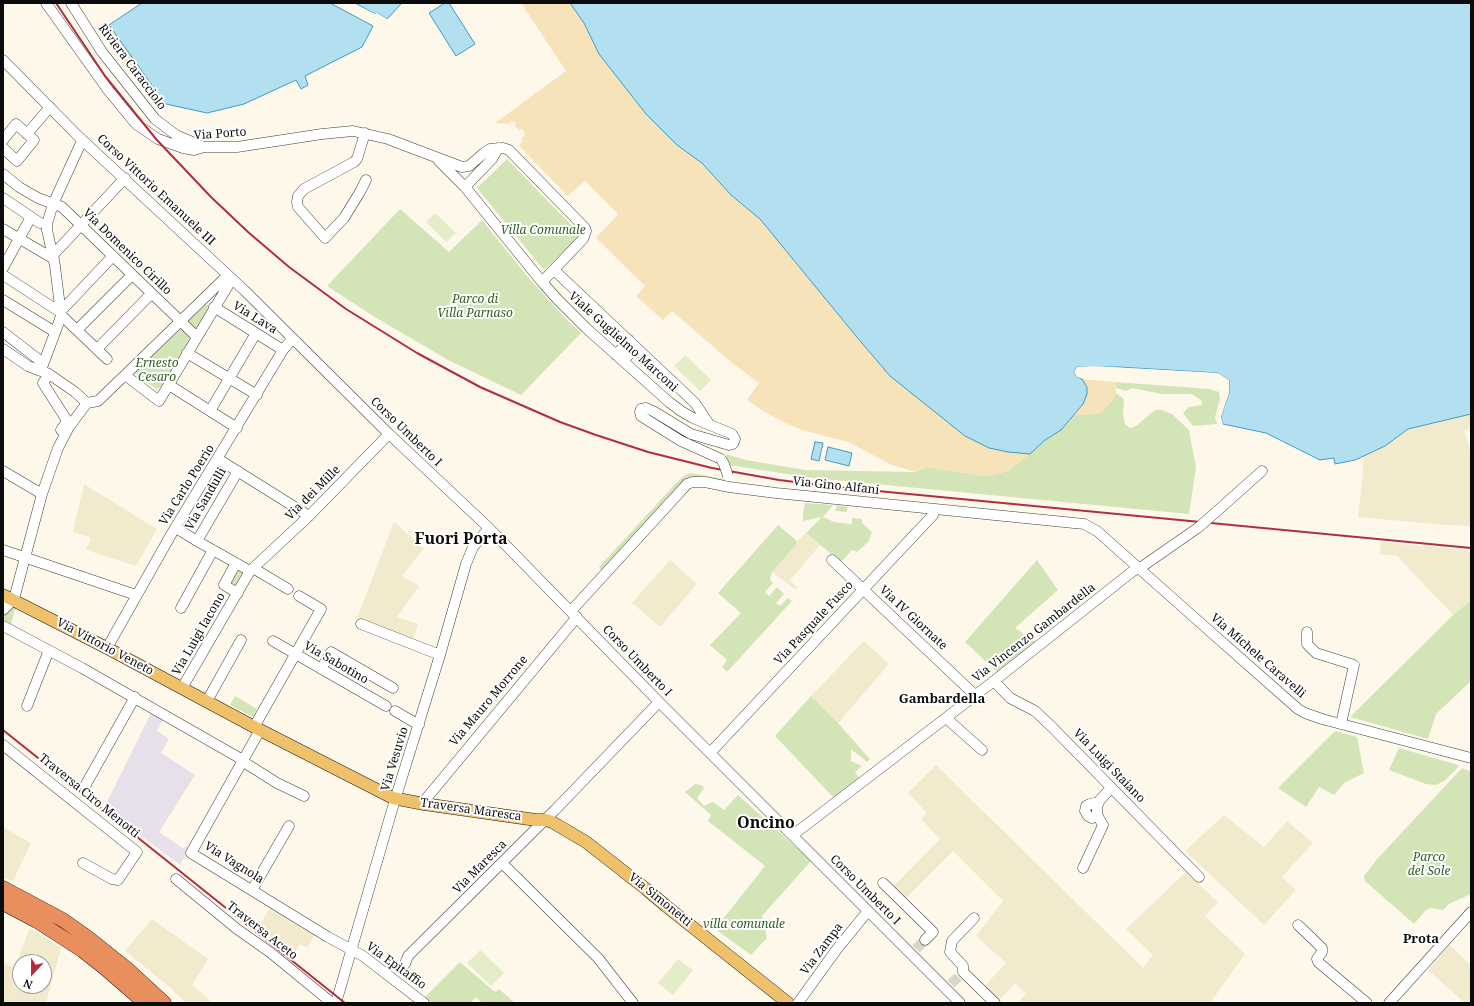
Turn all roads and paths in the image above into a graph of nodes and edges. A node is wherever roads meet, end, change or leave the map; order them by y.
1 (46, 3) edge
2 (71, 3) edge
3 (3, 60) edge
4 (50, 107) junction
5 (7, 128) edge
6 (365, 133) junction
7 (27, 134) junction
8 (3, 140) edge
9 (174, 140) junction
10 (84, 141) junction
11 (3, 148) edge
12 (498, 148) junction
13 (436, 158) junction
14 (3, 174) edge
15 (125, 178) junction
16 (366, 180) dead end
17 (465, 187) junction
18 (3, 198) edge
19 (53, 204) junction
20 (31, 217) junction
21 (40, 223) dead end
22 (80, 225) junction
23 (3, 229) edge
24 (18, 239) junction
25 (6, 254) edge
26 (113, 256) junction
27 (53, 257) junction
28 (3, 268) edge
29 (554, 270) junction
30 (3, 275) edge
31 (132, 276) junction
32 (230, 277) junction
33 (542, 282) junction
34 (151, 294) junction
35 (3, 300) edge
36 (214, 307) junction
37 (60, 314) junction
38 (181, 322) junction
39 (77, 330) junction
40 (3, 332) edge
41 (55, 332) junction
42 (256, 333) junction
43 (197, 337) junction
44 (292, 339) junction
45 (633, 344) junction
46 (3, 349) edge
47 (97, 349) junction
48 (283, 350) junction
49 (187, 353) junction
50 (620, 358) junction
51 (107, 359) dead end
52 (44, 369) junction
53 (125, 375) junction
54 (229, 379) junction
55 (169, 385) junction
56 (257, 395) junction
57 (87, 403) junction
58 (210, 411) junction
59 (709, 424) junction
60 (237, 428) junction
61 (58, 433) dead end
62 (389, 434) junction
63 (218, 459) junction
64 (1262, 470) dead end
65 (3, 471) edge
66 (238, 471) junction
67 (729, 487) junction
68 (42, 494) junction
69 (934, 509) junction
70 (309, 516) junction
71 (176, 528) junction
72 (489, 528) junction
73 (197, 541) junction
74 (3, 550) edge
75 (213, 550) junction
76 (26, 557) junction
77 (832, 560) dead end
78 (236, 563) junction
79 (1138, 568) junction
80 (252, 569) junction
81 (288, 589) dead end
82 (863, 590) junction
83 (238, 593) junction
84 (136, 595) junction
85 (299, 596) dead end
86 (11, 600) edge
87 (181, 608) dead end
88 (3, 610) edge
89 (574, 614) junction
90 (3, 616) edge
91 (361, 624) dead end
92 (3, 626) edge
93 (1307, 632) dead end
94 (241, 640) dead end
95 (273, 642) dead end
96 (107, 648) junction
97 (49, 650) junction
98 (295, 654) junction
99 (440, 655) junction
100 (321, 669) junction
101 (994, 682) junction
102 (182, 688) junction
103 (393, 688) dead end
104 (976, 696) junction
105 (134, 697) junction
106 (207, 702) junction
107 (659, 702) junction
108 (27, 706) dead end
109 (946, 718) junction
110 (1341, 724) junction
111 (419, 725) junction
112 (257, 728) junction
113 (3, 745) edge
114 (982, 750) dead end
115 (710, 753) junction
116 (1471, 758) edge
117 (242, 760) junction
118 (85, 786) dead end
119 (1111, 788) junction
120 (304, 796) dead end
121 (396, 799) junction
122 (424, 804) junction
123 (546, 820) junction
124 (289, 826) dead end
125 (793, 835) junction
126 (83, 863) dead end
127 (502, 863) junction
128 (1083, 868) dead end
129 (1199, 877) dead end
130 (176, 879) dead end
131 (884, 884) dead end
132 (3, 888) edge
133 (252, 890) junction
134 (3, 903) edge
135 (868, 911) junction
136 (1471, 912) edge
137 (974, 918) dead end
138 (1298, 925) dead end
139 (925, 940) tunnel mouth
140 (351, 950) junction
141 (405, 964) dead end
142 (995, 1002) edge
143 (145, 1003) edge
144 (164, 1003) edge
145 (332, 1003) edge
146 (336, 1003) edge
147 (424, 1003) edge
148 (633, 1003) edge
149 (788, 1003) edge
150 (798, 1003) edge
151 (960, 1003) edge
152 (1367, 1003) edge
153 (1389, 1003) edge

1 - 9 street, Via Porto
2 - 9 street, Riviera Caracciolo
3 - 4 street, Corso Vittorio Emanuele III
4 - 7 street
4 - 10 street, Corso Vittorio Emanuele III
5 - 7 street
5 - 8 street
6 - 9 street, Via Porto
6 - 13 street, Viale Guglielmo Marconi
6 - 16 street
7 - 11 street
10 - 15 street, Corso Vittorio Emanuele III
10 - 19 street
12 - 13 street
12 - 17 street
12 - 29 street
13 - 17 street, Viale Guglielmo Marconi
14 - 19 street, Via Domenico Cirillo
15 - 22 street
15 - 32 street, Corso Vittorio Emanuele III
17 - 33 street, Viale Guglielmo Marconi
18 - 20 street
19 - 22 street, Via Domenico Cirillo
19 - 27 street
20 - 21 street
20 - 24 street
22 - 26 street, Via Domenico Cirillo
22 - 27 street
23 - 24 street
24 - 25 street
24 - 27 street
25 - 28 street
26 - 31 street, Via Domenico Cirillo
26 - 37 street
27 - 37 street
29 - 33 street
29 - 45 street, Viale Guglielmo Marconi
30 - 37 street
31 - 34 street, Via Domenico Cirillo
31 - 39 street
32 - 36 street
32 - 38 street
32 - 44 street, Corso Vittorio Emanuele III
33 - 50 street, Viale Guglielmo Marconi
34 - 38 street, Via Domenico Cirillo
34 - 47 street
35 - 41 street
36 - 42 street, Via Lava
36 - 43 street
37 - 39 street
37 - 41 street
38 - 43 street, Via Domenico Cirillo
38 - 53 street
39 - 47 street
40 - 52 street
41 - 52 street
42 - 48 street, Via Lava
42 - 54 street
43 - 49 street
44 - 48 street, Via Carlo Poerio
44 - 62 street, Corso Umberto I
45 - 50 street
45 - 59 street, Viale Guglielmo Marconi
46 - 52 street
47 - 51 street
48 - 56 street, Via Carlo Poerio
49 - 54 street
49 - 55 street
50 - 59 street, Viale Guglielmo Marconi
52 - 57 street
52 - 61 street
53 - 55 street
53 - 57 street
54 - 56 street
54 - 58 street
55 - 58 street
56 - 60 street, Via Carlo Poerio
57 - 68 street
58 - 60 street
59 - 67 street, bridge
60 - 63 street, Via Carlo Poerio
62 - 70 street, Via dei Mille
62 - 72 street, Corso Umberto I
63 - 66 street
63 - 71 street, Via Carlo Poerio
64 - 79 street, Via Vincenzo Gambardella, bridge
65 - 68 street
66 - 70 street
66 - 73 street, Via Sandulli
67 - 69 street, Via Gino Alfani
67 - 89 street, Via Gino Alfani
68 - 76 street
69 - 79 street, Via Gino Alfani
69 - 82 street, Via Pasquale Fusco
70 - 80 street, Via dei Mille
71 - 73 street
71 - 84 street, Via Carlo Poerio
72 - 89 street, Corso Umberto I
72 - 99 street, Via Vesuvio
73 - 75 street
74 - 76 street
75 - 78 street
75 - 87 street
76 - 84 street
76 - 86 street
77 - 82 street, Via IV Giornate
78 - 80 street
78 - 83 street
79 - 101 street, Via Vincenzo Gambardella
79 - 110 street, Via Michele Caravelli
80 - 81 street
80 - 83 street, Via dei Mille
82 - 104 street, Via IV Giornate
82 - 115 street, Via Pasquale Fusco
83 - 102 street, Via Luigi Iacono
84 - 96 street, Via Carlo Poerio
85 - 98 street
86 - 88 street
86 - 90 street
86 - 96 main road, Via Vittorio Veneto
89 - 107 street, Corso Umberto I
89 - 122 street, Via Mauro Morrone
91 - 99 street
92 - 97 street
93 - 110 street
94 - 106 street
95 - 98 street, Via Sabotino
96 - 102 main road, Via Vittorio Veneto
97 - 105 street
97 - 108 street
98 - 100 street, Via Sabotino
98 - 112 street
99 - 111 street, Via Vesuvio
100 - 103 street
100 - 111 street, Via Sabotino
101 - 104 street, Via Vincenzo Gambardella
101 - 119 street, Via Luigi Staiano
102 - 106 main road, Via Vittorio Veneto
104 - 109 street, Via Vincenzo Gambardella
105 - 117 street
105 - 118 street
106 - 112 main road, Via Vittorio Veneto
107 - 115 street, Corso Umberto I
107 - 123 street, Via Maresca
109 - 114 street
109 - 125 street, Via Vincenzo Gambardella
110 - 116 street, Via Michele Caravelli
111 - 121 street, Via Vesuvio
112 - 117 street
112 - 121 main road, Via Vittorio Veneto
113 - 126 street, Traversa Ciro Menotti
115 - 125 street, Corso Umberto I
117 - 120 street
117 - 133 street, Via Vagnola
119 - 128 street
119 - 129 street, Via Luigi Staiano
121 - 122 main road, Traversa Maresca
121 - 140 street, Via Vesuvio
122 - 123 main road, Traversa Maresca
123 - 127 street, Via Maresca
123 - 149 main road, Via Simonetti
124 - 133 street
125 - 135 street, Corso Umberto I
127 - 141 street, Via Maresca
127 - 148 street
130 - 145 street, Traversa Aceto
131 - 139 street
132 - 144 highway
133 - 140 street, Via Vagnola
134 - 143 highway
135 - 150 street, Via Zampa
135 - 151 street, Corso Umberto I
136 - 153 street
137 - 142 street
138 - 152 street
140 - 146 street, Via Vesuvio
140 - 147 street, Via Epitaffio

